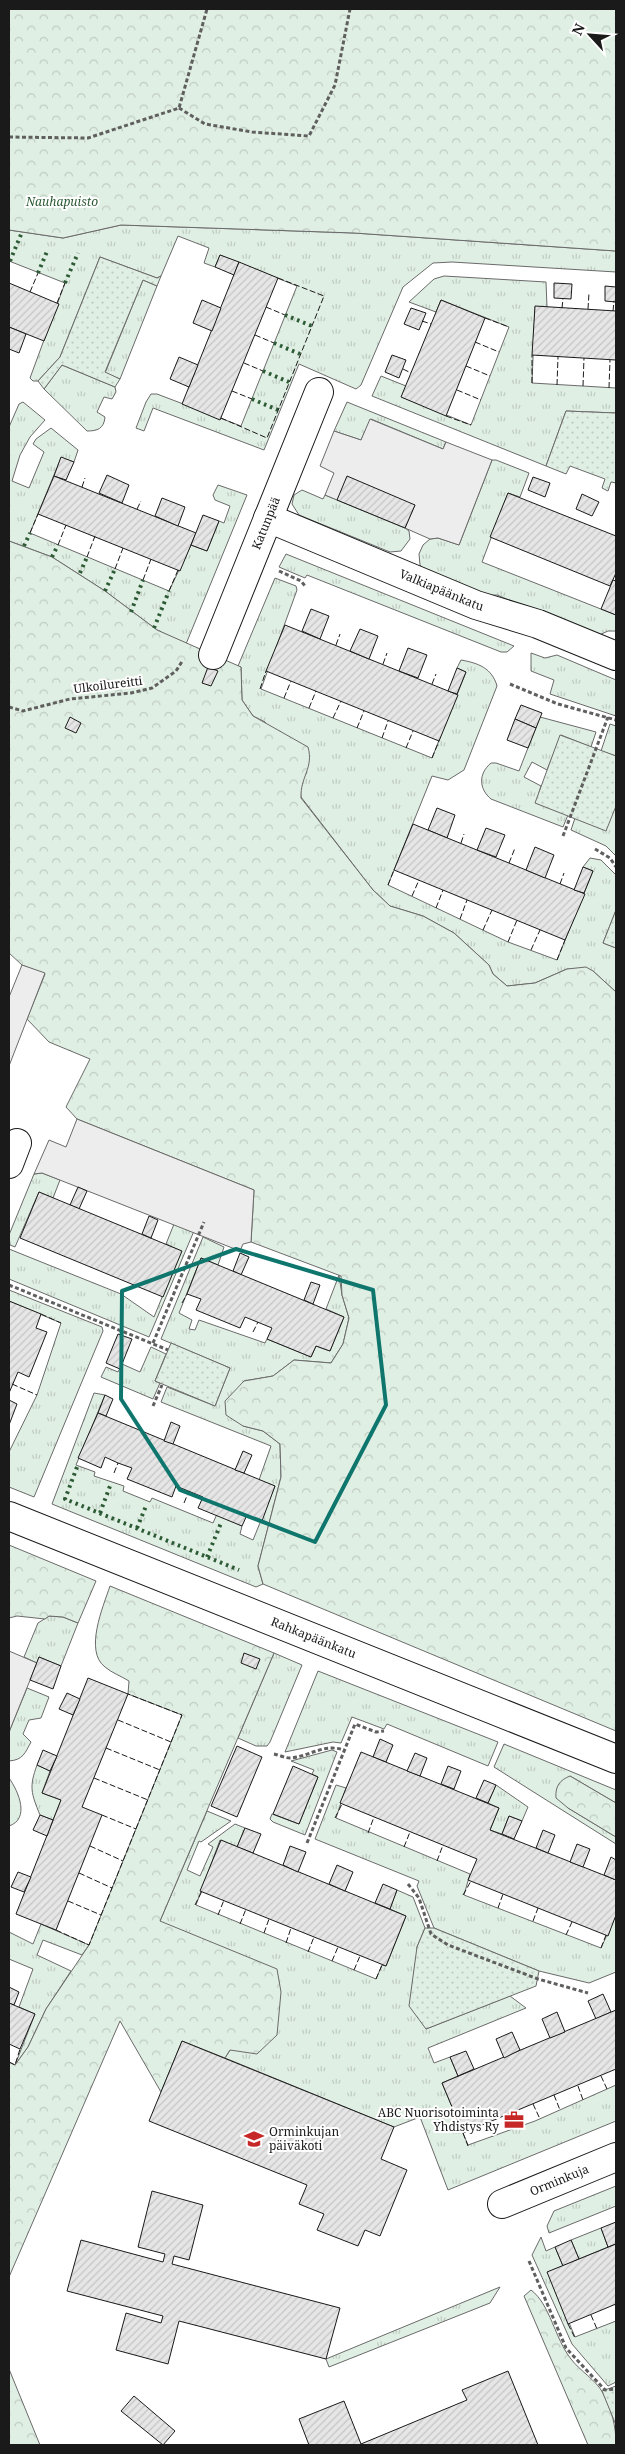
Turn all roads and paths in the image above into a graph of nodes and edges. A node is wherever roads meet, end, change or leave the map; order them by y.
1 (207, 9) edge
2 (350, 9) edge
3 (179, 108) junction
4 (9, 137) edge
5 (319, 392) dead end
6 (268, 518) junction
7 (272, 567) dead end
8 (305, 586) dead end
9 (200, 655) joint
10 (616, 656) edge
11 (510, 684) dead end
12 (9, 707) edge
13 (608, 718) junction
14 (616, 720) edge
15 (563, 836) dead end
16 (595, 849) dead end
17 (616, 867) edge
18 (204, 1222) dead end
19 (9, 1285) edge
20 (153, 1344) junction
21 (168, 1350) dead end
22 (162, 1385) dead end
23 (153, 1406) dead end
24 (9, 1516) edge
25 (384, 1731) dead end
26 (344, 1750) junction
27 (274, 1754) dead end
28 (616, 1759) edge
29 (306, 1843) dead end
30 (408, 1884) dead end
31 (588, 1993) dead end
32 (616, 2157) edge
33 (502, 2204) dead end
34 (529, 2261) dead end
35 (616, 2389) edge

1 - 3 path
2 - 3 path
3 - 4 path
5 - 6 street, Katunpää
6 - 9 street, Katunpää
6 - 10 street, Valkiapäänkatu
7 - 8 path
9 - 12 path, Ulkoilureitti
11 - 13 path
13 - 14 path
13 - 15 path
16 - 17 path
18 - 20 path
19 - 20 path
20 - 21 path
22 - 23 path
24 - 28 street, Rahkapäänkatu
25 - 26 path
26 - 27 path
26 - 29 path
30 - 31 path
32 - 33 street, Orminkuja
34 - 35 path

